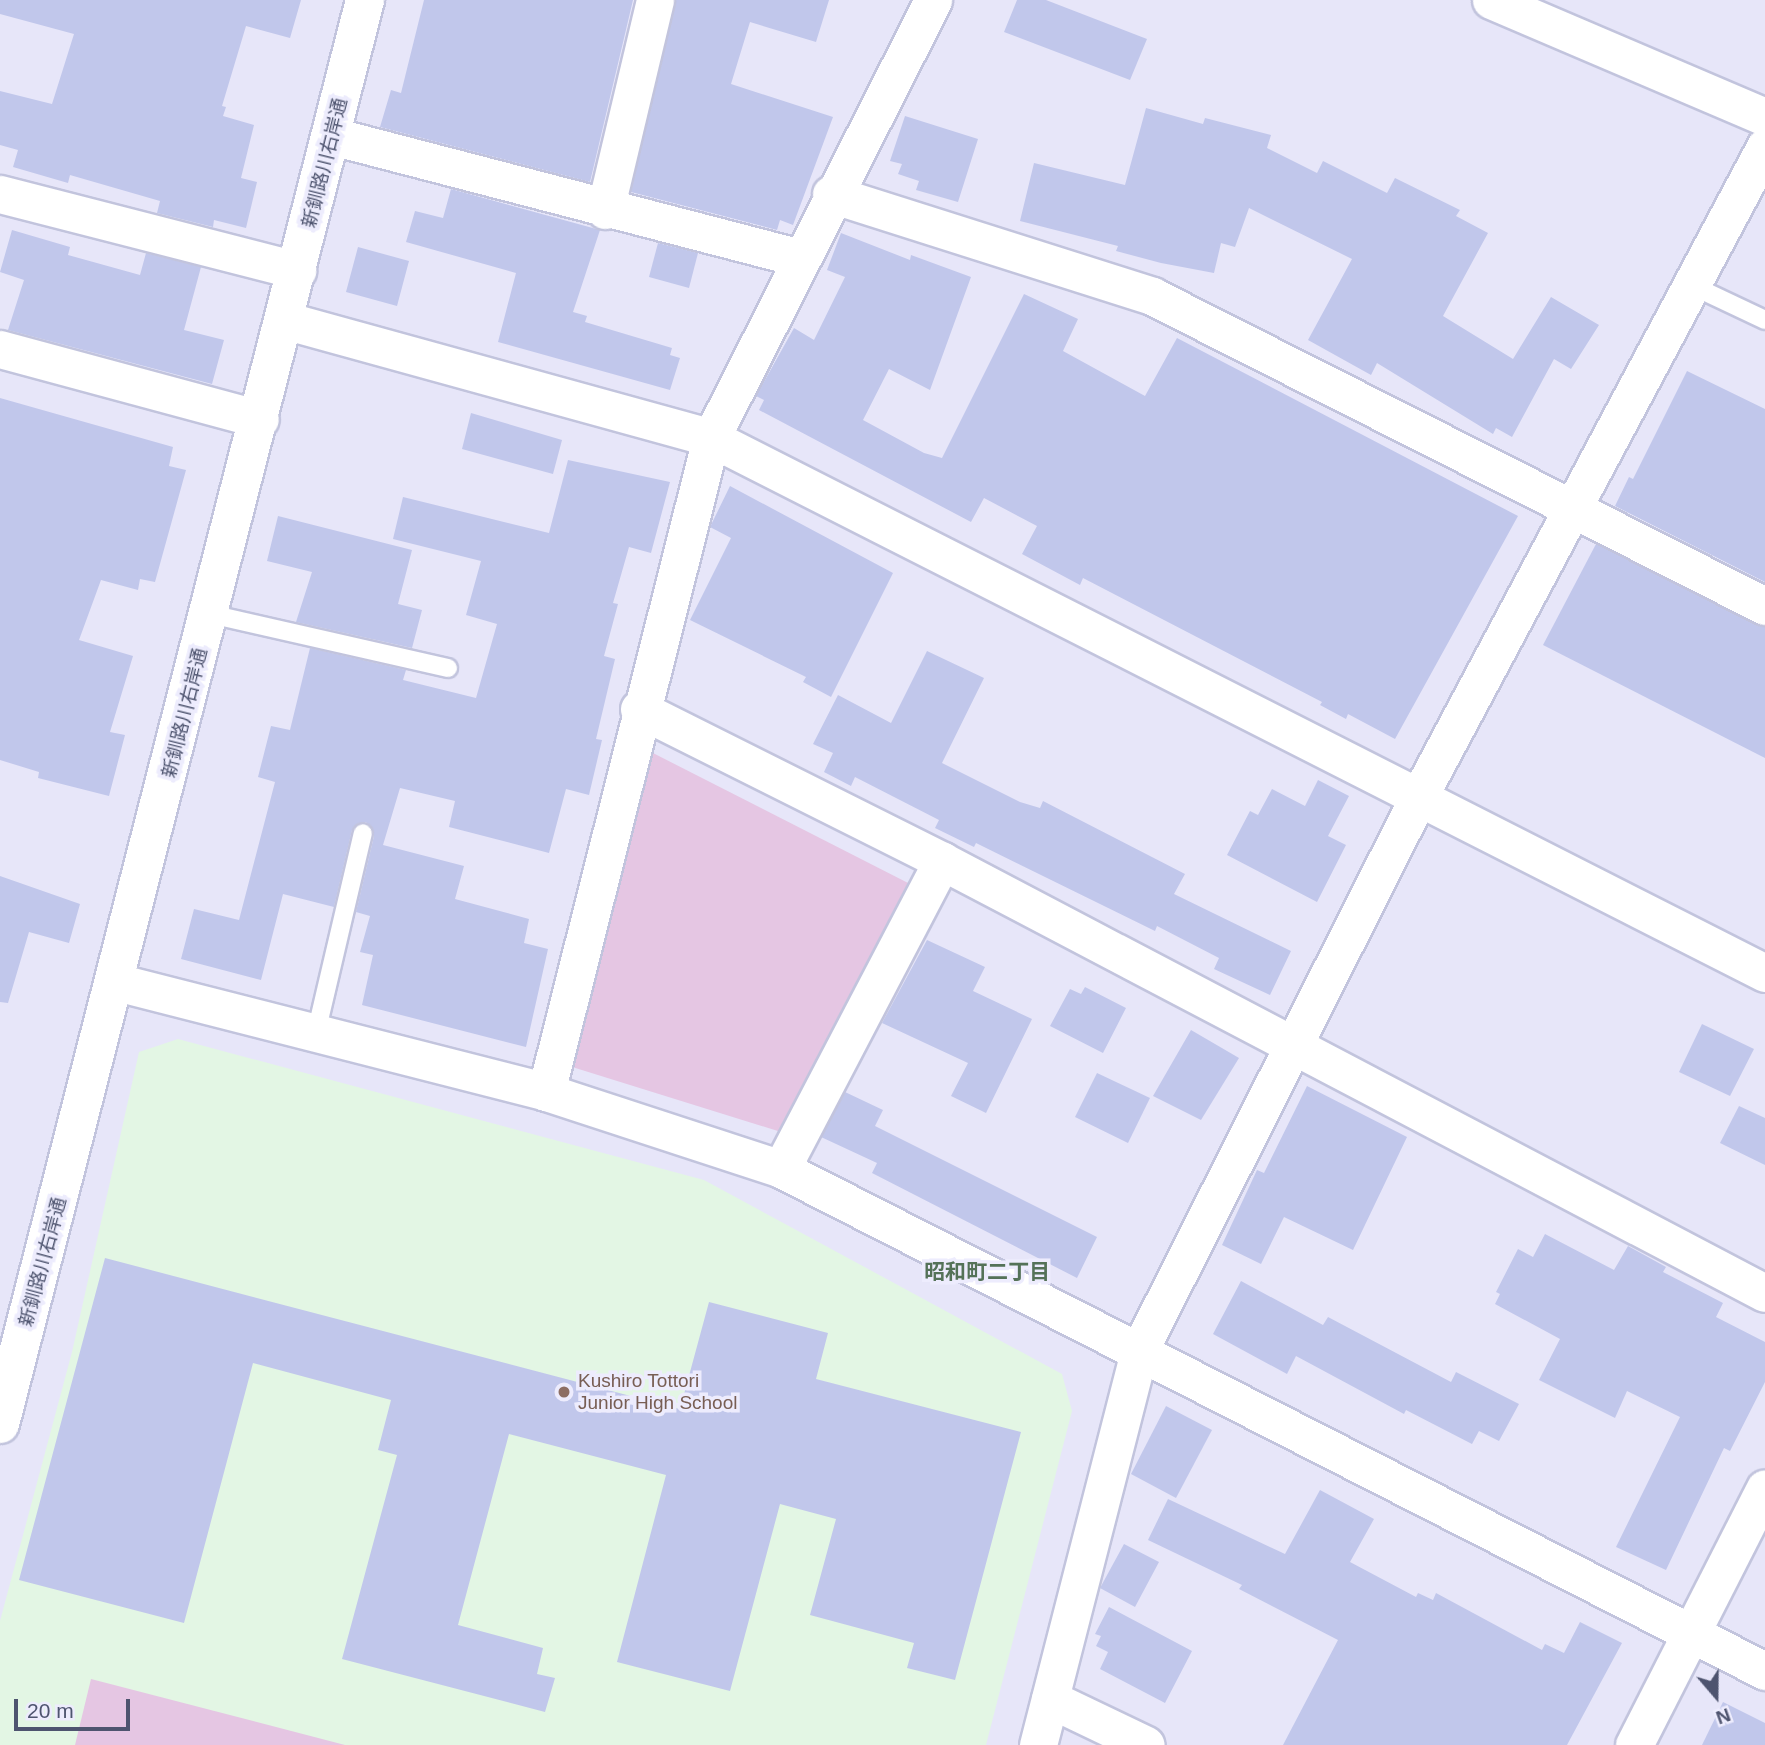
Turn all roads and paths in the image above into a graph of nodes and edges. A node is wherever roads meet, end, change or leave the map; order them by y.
1 (365, 0) edge
2 (655, 0) edge
3 (933, 0) edge
4 (1491, 0) edge
5 (1765, 117) edge
6 (332, 136) junction
7 (1765, 147) edge
8 (0, 194) edge
9 (831, 194) junction
10 (605, 210) junction
11 (800, 258) junction
12 (297, 270) junction
13 (1691, 285) junction
14 (284, 320) junction
15 (1765, 320) edge
16 (0, 349) edge
17 (260, 418) junction
18 (711, 438) junction
19 (1571, 509) junction
20 (1765, 606) edge
21 (210, 614) junction
22 (448, 668) dead end
23 (639, 709) junction
24 (1418, 798) junction
25 (363, 834) dead end
26 (942, 861) junction
27 (1765, 973) edge
28 (116, 982) junction
29 (316, 1033) junction
30 (1292, 1044) junction
31 (546, 1092) junction
32 (781, 1169) junction
33 (1765, 1293) edge
34 (1139, 1351) junction
35 (0, 1424) edge
36 (1765, 1488) edge
37 (1691, 1633) junction
38 (1765, 1671) edge
39 (1050, 1699) junction
40 (1038, 1745) edge
41 (1146, 1745) edge
42 (1634, 1745) edge

1 - 6 street, 新釧路川右岸通
2 - 10 street
3 - 9 street
4 - 5 street
6 - 10 street
6 - 12 street, 新釧路川右岸通
7 - 13 street
8 - 12 street
9 - 11 street
9 - 19 street
10 - 11 street
11 - 18 street
12 - 14 street, 新釧路川右岸通
13 - 15 lane
13 - 19 street
14 - 17 street, 新釧路川右岸通
14 - 18 street
16 - 17 street
17 - 21 street, 新釧路川右岸通
18 - 23 street
18 - 24 street
19 - 20 street
19 - 24 street
21 - 22 lane
21 - 28 street, 新釧路川右岸通
23 - 26 street
23 - 31 street
24 - 27 street
24 - 30 street
25 - 29 lane
26 - 30 street
26 - 32 street
28 - 29 street
28 - 35 street, 新釧路川右岸通
29 - 31 street
30 - 33 street
30 - 34 street
31 - 32 street
32 - 34 street
34 - 37 street
34 - 39 street
36 - 37 street
37 - 38 street
37 - 42 street
39 - 40 street
39 - 41 street

